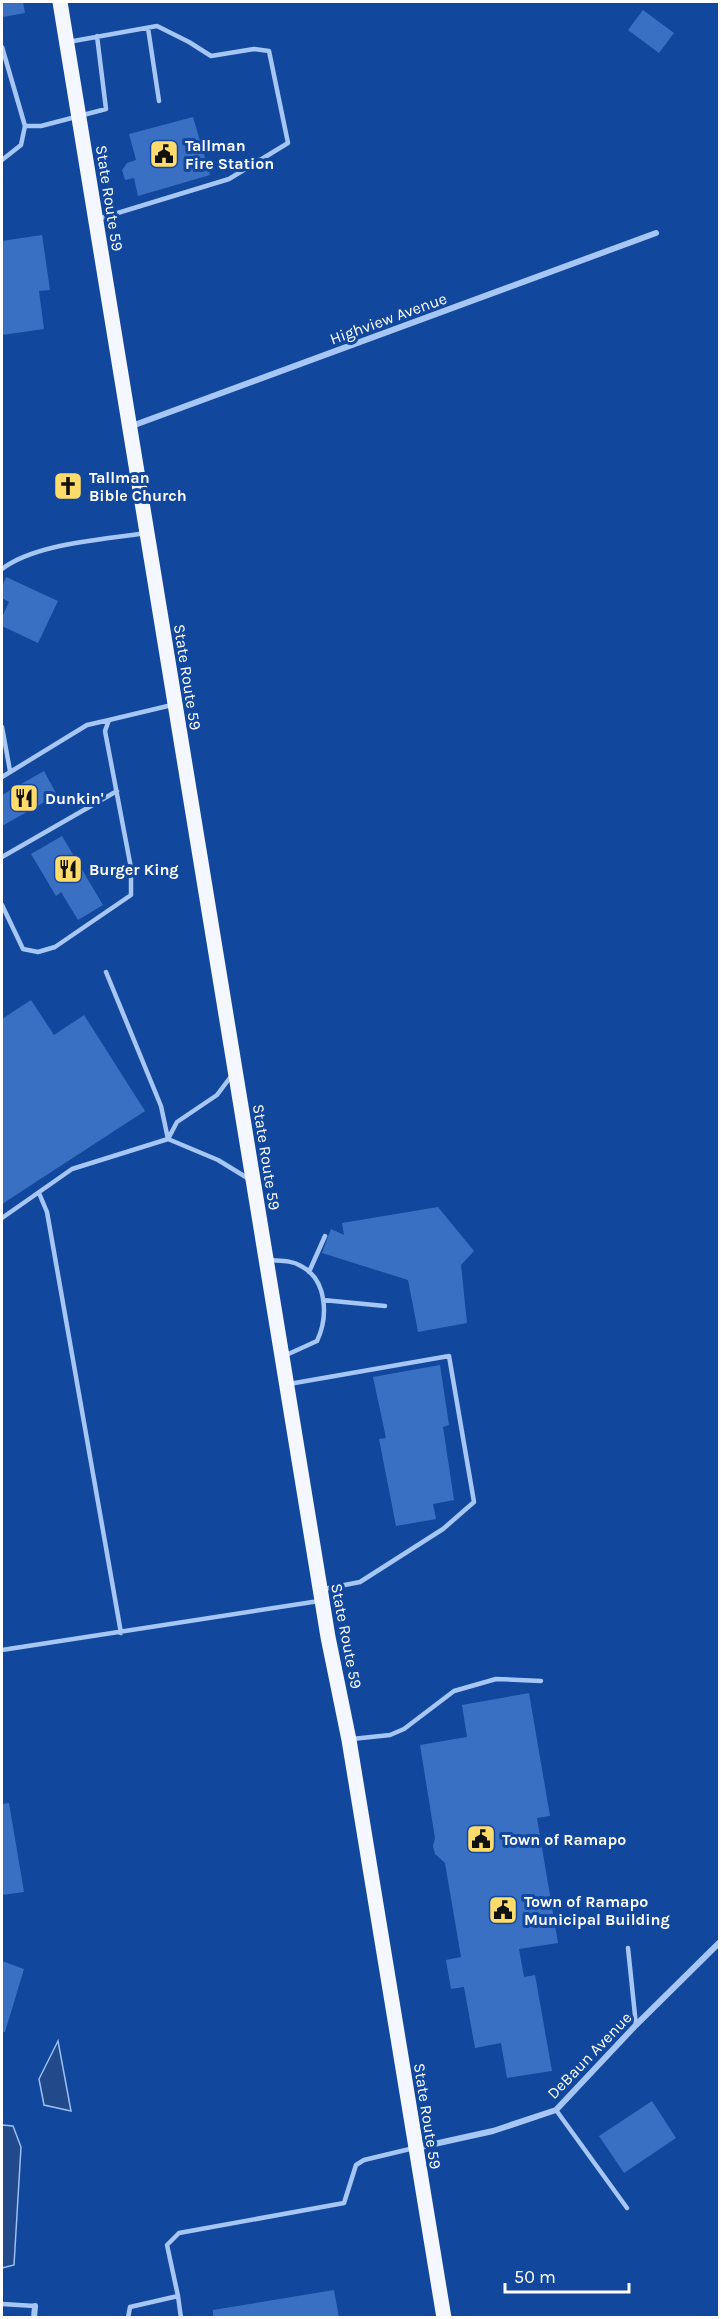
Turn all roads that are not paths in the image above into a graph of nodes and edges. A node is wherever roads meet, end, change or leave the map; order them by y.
1 (60, 2) edge
2 (148, 28) junction
3 (97, 36) junction
4 (66, 42) junction
5 (2, 47) edge
6 (159, 101) dead end
7 (78, 115) junction
8 (25, 126) junction
9 (2, 160) edge
10 (95, 220) junction
11 (656, 233) dead end
12 (129, 428) junction
13 (146, 533) junction
14 (2, 569) edge
15 (174, 704) junction
16 (109, 720) junction
17 (2, 727) edge
18 (10, 771) junction
19 (2, 777) edge
20 (117, 791) junction
21 (2, 857) edge
22 (2, 905) edge
23 (106, 972) dead end
24 (235, 1071) junction
25 (168, 1139) junction
26 (253, 1181) junction
27 (39, 1193) junction
28 (2, 1218) edge
29 (325, 1236) dead end
30 (266, 1260) junction
31 (309, 1272) junction
32 (323, 1300) junction
33 (385, 1306) dead end
34 (282, 1356) junction
35 (286, 1384) junction
36 (321, 1595) junction
37 (121, 1633) junction
38 (2, 1650) edge
39 (541, 1681) dead end
40 (349, 1740) junction
41 (720, 1942) edge
42 (628, 1948) dead end
43 (636, 2025) junction
44 (556, 2110) junction
45 (415, 2148) junction
46 (627, 2208) dead end
47 (178, 2296) junction
48 (2, 2304) edge
49 (35, 2306) joint
50 (34, 2318) edge
51 (128, 2318) edge
52 (181, 2318) edge
53 (444, 2318) edge

1 - 4 main road, State Route 59
2 - 3 lane
2 - 6 lane
2 - 10 lane
3 - 4 lane
3 - 7 lane
4 - 7 main road, State Route 59
5 - 8 lane
7 - 8 lane
7 - 10 main road, State Route 59
8 - 9 lane
10 - 12 main road, State Route 59
11 - 12 street, Highview Avenue
12 - 13 main road, State Route 59
13 - 14 lane
13 - 15 main road, State Route 59
15 - 16 lane
15 - 24 main road, State Route 59
16 - 18 lane
16 - 20 lane
17 - 18 lane
18 - 19 lane
20 - 21 lane
20 - 22 lane
23 - 25 lane
24 - 25 lane
24 - 26 main road, State Route 59
25 - 26 lane
25 - 27 lane
26 - 30 main road, State Route 59
27 - 28 lane
27 - 37 lane
29 - 31 lane
30 - 31 lane
30 - 34 main road, State Route 59
31 - 32 lane
32 - 33 lane
32 - 34 lane
34 - 35 main road, State Route 59
35 - 36 main road, State Route 59
35 - 36 lane
36 - 37 lane
36 - 40 main road, State Route 59
37 - 38 lane
39 - 40 lane
40 - 45 main road, State Route 59
41 - 43 street, DeBaun Avenue
42 - 43 lane
43 - 44 street, DeBaun Avenue
44 - 45 street, DeBaun Avenue
44 - 46 lane
45 - 47 lane
45 - 53 main road, State Route 59
47 - 51 lane
47 - 52 lane
48 - 49 lane
49 - 50 street

